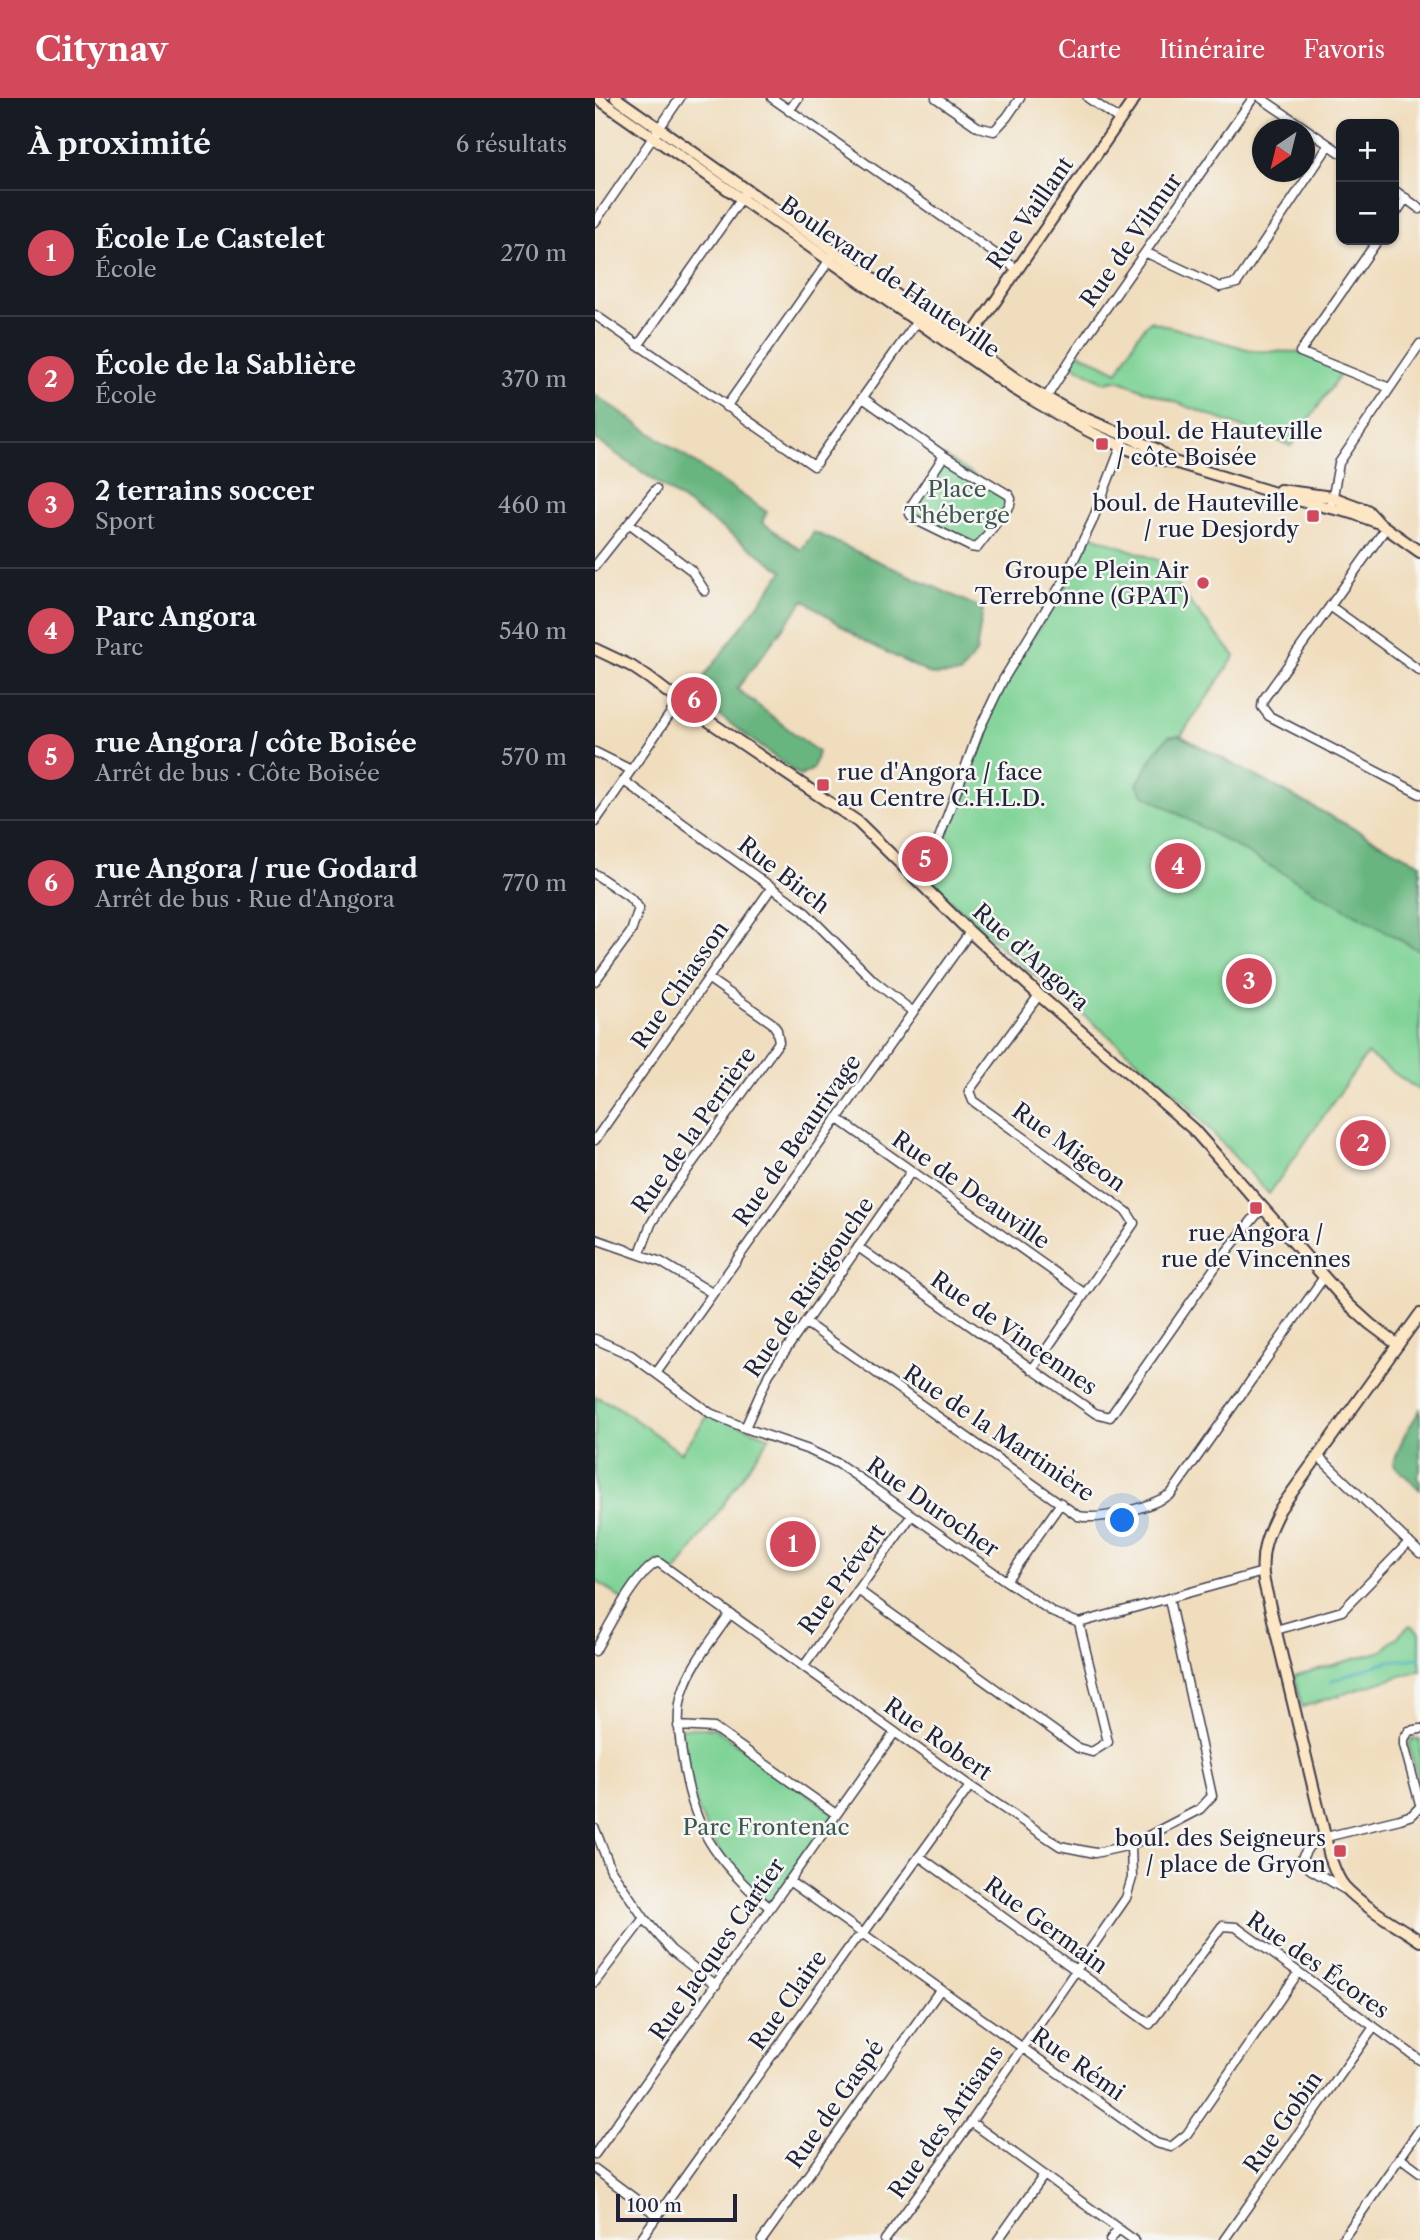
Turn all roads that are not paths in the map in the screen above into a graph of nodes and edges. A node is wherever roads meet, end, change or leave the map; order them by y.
1 (597, 98) edge
2 (616, 98) edge
3 (680, 98) edge
4 (772, 98) edge
5 (798, 98) edge
6 (936, 98) edge
7 (1020, 98) edge
8 (1088, 98) edge
9 (1135, 98) edge
10 (1253, 98) edge
11 (1261, 98) edge
12 (789, 111) junction
13 (1120, 120) junction
14 (655, 134) junction
15 (1329, 145) junction
16 (1336, 150) edge
17 (1399, 193) edge
18 (743, 195) junction
19 (1406, 198) junction
20 (1399, 208) edge
21 (1420, 209) edge
22 (595, 222) edge
23 (1375, 245) edge
24 (1147, 253) junction
25 (832, 257) junction
26 (1017, 269) junction
27 (595, 315) edge
28 (920, 317) junction
29 (1420, 344) edge
30 (638, 346) junction
31 (964, 348) junction
32 (1390, 388) junction
33 (863, 398) junction
34 (1044, 402) junction
35 (726, 407) junction
36 (1124, 441) junction
37 (943, 456) junction
38 (656, 489) dead end
39 (1331, 502) junction
40 (629, 523) junction
41 (1383, 526) junction
42 (1420, 552) edge
43 (595, 566) edge
44 (705, 591) dead end
45 (1330, 606) junction
46 (595, 649) edge
47 (1420, 671) edge
48 (679, 701) junction
49 (595, 752) edge
50 (631, 770) junction
51 (624, 781) junction
52 (1420, 794) edge
53 (595, 822) edge
54 (595, 874) edge
55 (922, 884) junction
56 (772, 887) junction
57 (970, 932) junction
58 (709, 979) junction
59 (595, 981) edge
60 (1039, 995) junction
61 (912, 1011) junction
62 (837, 1118) junction
63 (595, 1140) edge
64 (911, 1172) junction
65 (1262, 1208) junction
66 (595, 1239) edge
67 (858, 1247) junction
68 (640, 1254) junction
69 (1324, 1277) junction
70 (712, 1293) junction
71 (1084, 1293) junction
72 (1420, 1314) edge
73 (806, 1323) junction
74 (595, 1339) edge
75 (1398, 1345) junction
76 (1033, 1370) junction
77 (657, 1372) junction
78 (745, 1428) junction
79 (1318, 1456) junction
80 (1061, 1503) junction
81 (912, 1515) junction
82 (1409, 1542) junction
83 (1420, 1553) edge
84 (1263, 1572) junction
85 (1006, 1581) junction
86 (858, 1590) junction
87 (1169, 1599) junction
88 (730, 1614) junction
89 (1079, 1623) junction
90 (1276, 1630) junction
91 (595, 1651) edge
92 (803, 1666) junction
93 (678, 1726) junction
94 (1420, 1729) edge
95 (895, 1732) junction
96 (971, 1786) junction
97 (1420, 1806) edge
98 (836, 1814) junction
99 (595, 1829) edge
100 (1326, 1838) junction
101 (1131, 1845) junction
102 (919, 1856) junction
103 (789, 1881) junction
104 (1358, 1898) junction
105 (769, 1907) junction
106 (643, 1918) junction
107 (863, 1934) junction
108 (1420, 1941) edge
109 (1076, 1972) junction
110 (1299, 1973) junction
111 (595, 1982) edge
112 (716, 1985) junction
113 (940, 1990) junction
114 (1150, 2024) joint
115 (1374, 2027) junction
116 (1022, 2048) junction
117 (1420, 2060) edge
118 (971, 2122) junction
119 (1420, 2129) edge
120 (595, 2154) edge
121 (1401, 2158) junction
122 (595, 2169) edge
123 (1420, 2172) edge
124 (1044, 2175) junction
125 (658, 2216) junction
126 (1118, 2229) junction
127 (1344, 2237) edge
128 (640, 2240) edge
129 (762, 2240) edge
130 (885, 2240) edge
131 (998, 2240) edge
132 (1111, 2240) edge
133 (1134, 2240) edge
134 (1224, 2240) edge
135 (1355, 2240) edge

1 - 14 street, Boulevard de Hauteville
2 - 14 street, Boulevard de Hauteville
3 - 14 street
4 - 12 street
5 - 12 street
6 - 7 street
8 - 13 street
9 - 13 street, Rue Vaillant
10 - 24 street, Rue de Vilmur
11 - 15 street
12 - 26 street
13 - 26 street, Rue Vaillant
14 - 18 street, Boulevard de Hauteville
14 - 22 street
15 - 16 street
15 - 24 street
17 - 19 street
18 - 25 street, Boulevard de Hauteville
18 - 30 street
19 - 20 street
19 - 21 street
23 - 32 street
24 - 34 street, Rue de Vilmur
25 - 28 street, Boulevard de Hauteville
25 - 35 street
26 - 31 street, Rue Vaillant
27 - 30 street
28 - 31 street, Boulevard de Hauteville
28 - 33 street
29 - 32 street
30 - 35 street
31 - 34 street, Boulevard de Hauteville
32 - 39 street
33 - 35 street
33 - 37 street
34 - 36 street, Boulevard de Hauteville
36 - 39 street, Boulevard de Hauteville
36 - 55 street
37 - 37 street
38 - 40 street
39 - 41 street, Boulevard de Hauteville
40 - 43 street
40 - 44 street
41 - 42 street, Boulevard de Hauteville
41 - 45 street
45 - 47 street
45 - 52 street
46 - 48 street, Rue d'Angora
48 - 50 street
48 - 55 street, Rue d'Angora
49 - 50 street
50 - 51 street
51 - 53 street
51 - 56 street, Rue Birch
54 - 59 street
55 - 57 street, Rue d'Angora
56 - 58 street, Rue Chiasson
56 - 61 street, Rue Birch
57 - 60 street, Rue d'Angora
57 - 61 street, Rue de Beaurivage
58 - 63 street, Rue Chiasson
58 - 68 street, Rue de la Perrière
60 - 65 street, Rue d'Angora
60 - 71 street, Rue Migeon
61 - 62 street, Rue de Beaurivage
62 - 64 street, Rue de Deauville
62 - 70 street, Rue de Beaurivage
64 - 67 street, Rue de Ristigouche
64 - 71 street, Rue de Deauville
65 - 69 street, Rue d'Angora
65 - 76 street, Rue de Vincennes
66 - 68 street
67 - 73 street, Rue de Ristigouche
67 - 76 street, Rue de Vincennes
68 - 70 street
69 - 75 street, Rue d'Angora
69 - 80 street, Rue de la Martinière
70 - 77 street, Rue de Beaurivage
71 - 76 street, Rue Migeon
72 - 75 street
73 - 78 street, Rue de Ristigouche
73 - 80 street, Rue de la Martinière
74 - 77 street, Rue Durocher
75 - 79 street
77 - 78 street, Rue Durocher
78 - 81 street, Rue Durocher
79 - 82 street
79 - 84 street
80 - 85 street
81 - 85 street, Rue Durocher
81 - 86 street, Rue Prévert
82 - 83 street
82 - 90 street
84 - 87 street
84 - 90 street
85 - 89 street, Rue Durocher
86 - 89 street
86 - 92 street, Rue Prévert
87 - 89 street
87 - 101 street, Rue Robert
88 - 91 street, Rue Robert
88 - 92 street, Rue Robert
88 - 93 street
90 - 100 street
92 - 95 street, Rue Robert
93 - 98 street
93 - 105 street
94 - 97 street
95 - 96 street, Rue Robert
95 - 98 street, Rue Jacques Cartier
96 - 101 street, Rue Robert
96 - 102 street, Rue Claire
97 - 100 street
98 - 103 street, Rue Jacques Cartier
99 - 106 street
100 - 104 street
100 - 104 street
101 - 109 street, Rue des Artisans
102 - 107 street, Rue Claire
102 - 109 street, Rue Germain
103 - 105 street, Rue Jacques Cartier
103 - 107 street, Rue Rémi
104 - 108 street
105 - 112 street, Rue Jacques Cartier
106 - 111 street
106 - 112 street
107 - 113 street, Rue Rémi
107 - 125 street, Rue Claire
109 - 114 street, Rue Germain
109 - 116 street, Rue des Artisans
110 - 114 street, Rue des Écores
110 - 115 street, Rue des Écores
110 - 116 street, Rue Rémi
112 - 120 street, Rue Jacques Cartier
113 - 116 street, Rue Rémi
113 - 129 street, Rue de Gaspé
115 - 117 street, Rue des Écores
115 - 134 street, Rue Gobin
116 - 118 street, Rue des Artisans
118 - 124 street
118 - 130 street, Rue des Artisans
119 - 121 street
121 - 123 street
121 - 127 street
122 - 125 street
124 - 126 street
124 - 131 street
125 - 128 street, Rue Claire
126 - 132 street
126 - 133 street
127 - 135 street

